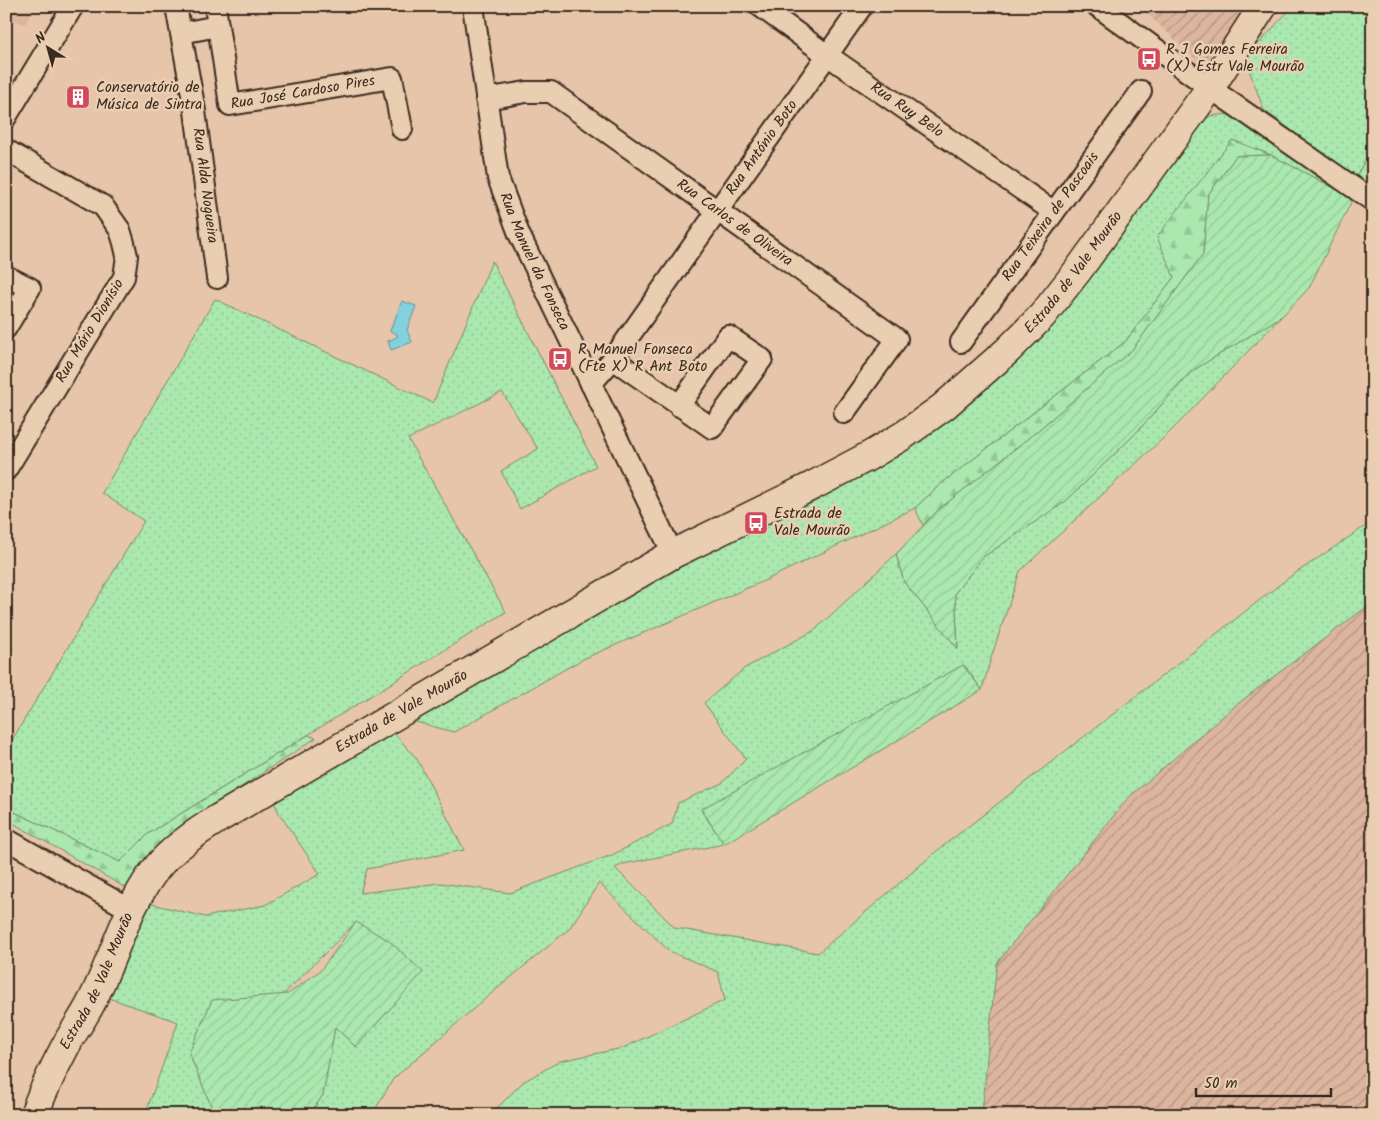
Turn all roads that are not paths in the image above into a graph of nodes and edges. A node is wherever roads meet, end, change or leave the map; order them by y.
1 (73, 6) edge
2 (176, 6) edge
3 (215, 6) edge
4 (472, 6) edge
5 (760, 6) edge
6 (862, 6) edge
7 (1097, 6) edge
8 (1263, 6) edge
9 (218, 26) junction
10 (181, 33) junction
11 (827, 55) junction
12 (1210, 88) junction
13 (1141, 91) dead end
14 (486, 99) junction
15 (6, 116) edge
16 (402, 129) dead end
17 (6, 150) edge
18 (1373, 201) edge
19 (719, 211) junction
20 (1054, 212) junction
21 (6, 276) edge
22 (217, 278) dead end
23 (6, 328) edge
24 (961, 342) dead end
25 (613, 359) junction
26 (591, 384) junction
27 (679, 406) junction
28 (844, 413) dead end
29 (6, 470) edge
30 (673, 554) junction
31 (6, 839) edge
32 (131, 910) junction
33 (34, 1115) edge

1 - 15 street
2 - 10 street, Rua Alda Nogueira
3 - 9 street, Rua José Cardoso Pires
4 - 14 street, Rua Manuel da Fonseca
5 - 11 street, Rua Ruy Belo
6 - 11 street, Rua António Boto
7 - 12 street
8 - 12 street, Estrada de Vale Mourão
9 - 10 street
9 - 16 street, Rua José Cardoso Pires
10 - 22 street, Rua Alda Nogueira
11 - 19 street, Rua António Boto
11 - 20 street, Rua Ruy Belo
12 - 18 street
12 - 30 street, Estrada de Vale Mourão
13 - 20 street, Rua Teixeira de Pascoais
14 - 19 street, Rua Carlos de Oliveira
14 - 26 street, Rua Manuel da Fonseca
17 - 29 street, Rua Mário Dionísio
19 - 25 street, Rua António Boto
19 - 28 street, Rua Carlos de Oliveira
20 - 24 street, Rua Teixeira de Pascoais
21 - 23 street
25 - 26 street, Rua António Boto
25 - 27 street
26 - 30 street, Rua Manuel da Fonseca
27 - 27 street
30 - 32 street, Estrada de Vale Mourão
31 - 32 street
32 - 33 street, Estrada de Vale Mourão

